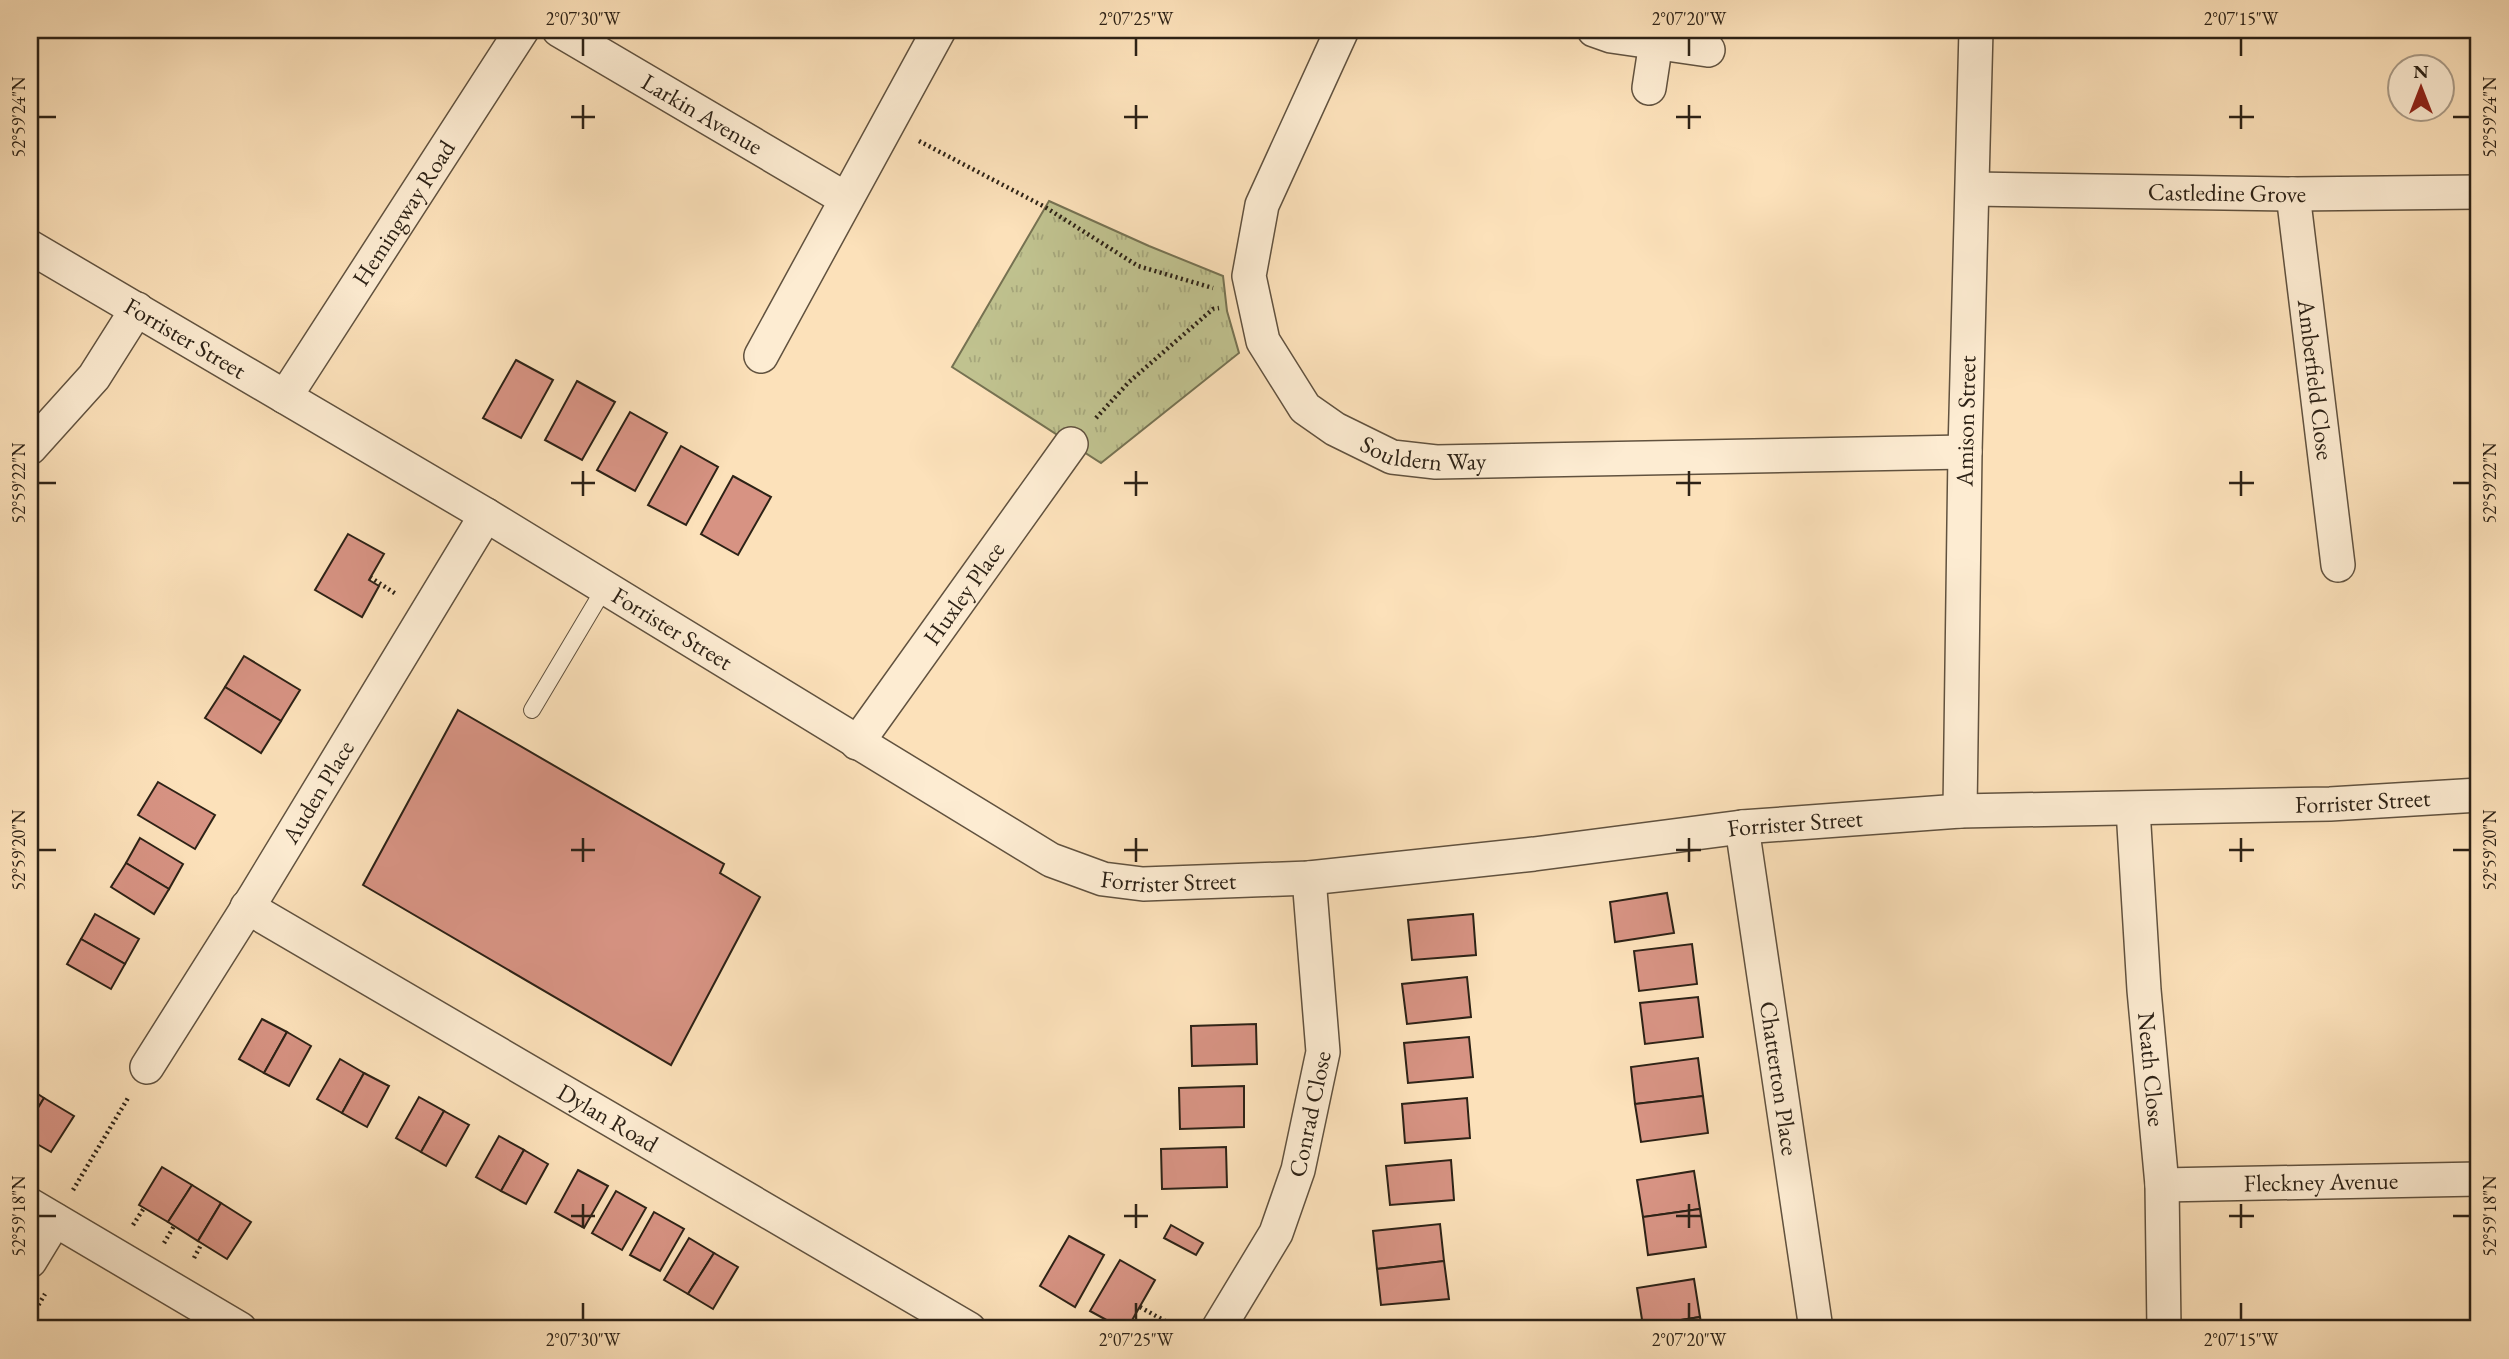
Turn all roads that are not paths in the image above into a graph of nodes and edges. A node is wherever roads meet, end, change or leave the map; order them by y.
1 (522, 30) edge
2 (559, 30) edge
3 (939, 30) edge
4 (1342, 30) edge
5 (1594, 30) edge
6 (1976, 30) edge
7 (1657, 42) junction
8 (1708, 50) dead end
9 (1649, 88) dead end
10 (1973, 189) junction
11 (2479, 192) edge
12 (2292, 194) junction
13 (846, 199) junction
14 (30, 247) edge
15 (137, 309) junction
16 (761, 356) dead end
17 (285, 397) junction
18 (1071, 444) road end
19 (30, 448) edge
20 (1965, 452) junction
21 (486, 515) junction
22 (2337, 565) dead end
23 (604, 589) junction
24 (532, 710) dead end
25 (857, 743) junction
26 (2479, 795) edge
27 (2133, 809) junction
28 (1960, 811) junction
29 (1742, 827) junction
30 (1309, 878) junction
31 (247, 907) junction
32 (148, 1067) road end
33 (2479, 1179) edge
34 (2162, 1185) junction
35 (42, 1213) edge
36 (30, 1261) edge
37 (240, 1329) edge
38 (970, 1329) edge
39 (1218, 1329) edge
40 (1816, 1329) edge
41 (2164, 1329) edge

1 - 17 street, Hemingway Road
2 - 13 street, Larkin Avenue
3 - 13 street
4 - 20 street, Souldern Way
5 - 7 street
6 - 10 street, Amison Street
7 - 8 street
7 - 9 street
10 - 12 street, Castledine Grove
10 - 20 street, Amison Street
11 - 12 street, Castledine Grove
12 - 22 street, Amberfield Close
13 - 16 street
14 - 15 street, Forrister Street
15 - 17 street, Forrister Street
15 - 19 street
17 - 21 street, Forrister Street
18 - 25 street, Huxley Place
20 - 28 street, Amison Street
21 - 23 street, Forrister Street
21 - 31 street, Auden Place
23 - 24 lane
23 - 25 street, Forrister Street
25 - 30 street, Forrister Street
26 - 27 street, Forrister Street
27 - 28 street, Forrister Street
27 - 34 street, Neath Close
28 - 29 street, Forrister Street
29 - 30 street, Forrister Street
29 - 40 street, Chatterton Place
30 - 39 street, Conrad Close
31 - 32 street, Auden Place
31 - 38 street, Dylan Road
33 - 34 street, Fleckney Avenue
34 - 41 street, Neath Close
35 - 36 street
35 - 37 street

